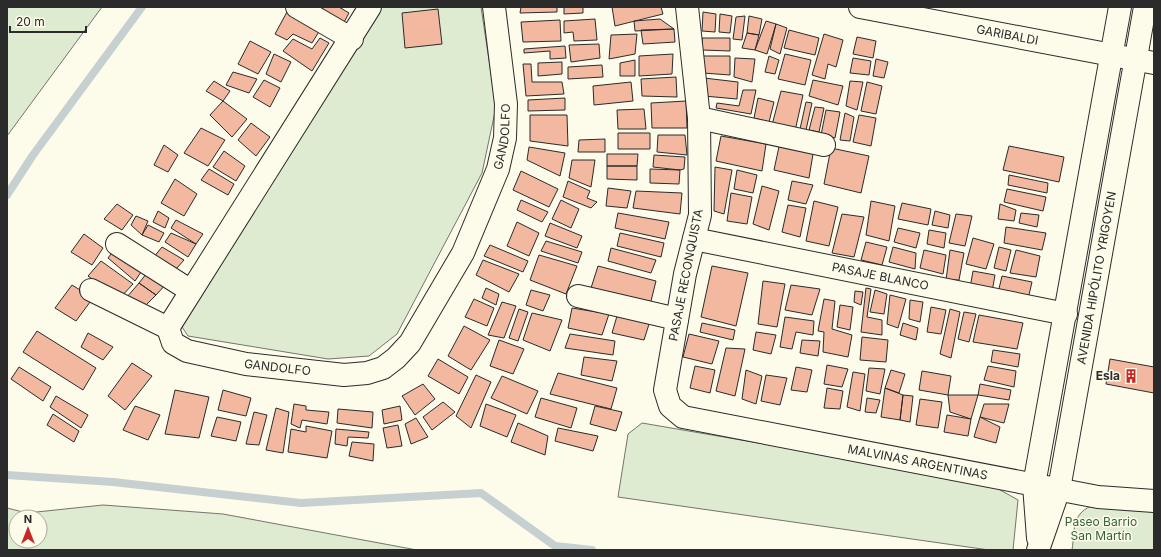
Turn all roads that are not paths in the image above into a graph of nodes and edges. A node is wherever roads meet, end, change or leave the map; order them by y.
1 (297, 7) edge
2 (370, 7) edge
3 (494, 7) edge
4 (687, 7) edge
5 (860, 7) edge
6 (1120, 7) edge
7 (1145, 7) edge
8 (352, 39) junction
9 (1110, 54) junction
10 (1145, 61) edge
11 (699, 118) junction
12 (824, 145) dead end
13 (694, 238) junction
14 (117, 244) dead end
15 (90, 290) dead end
16 (191, 291) junction
17 (578, 296) dead end
18 (1066, 314) junction
19 (677, 319) junction
20 (168, 328) junction
21 (683, 417) joint
22 (1034, 485) junction
23 (1059, 489) junction
24 (1154, 501) edge
25 (1038, 548) edge

1 - 8 street
2 - 8 street
3 - 20 street, GANDOLFO
4 - 11 street, PASAJE RECONQUISTA
5 - 9 street, GARIBALDI
6 - 9 street, AVENIDA HIPÓLITO YRIGOYEN
7 - 10 street, AVENIDA HIPÓLITO YRIGOYEN
8 - 16 street
9 - 10 street, GARIBALDI
9 - 18 street, AVENIDA HIPÓLITO YRIGOYEN
10 - 23 street, AVENIDA HIPÓLITO YRIGOYEN
11 - 12 street
11 - 13 street, PASAJE RECONQUISTA
13 - 18 street, PASAJE BLANCO
13 - 19 street, PASAJE RECONQUISTA
14 - 16 street
15 - 20 street
16 - 20 street
17 - 19 street
18 - 22 street, AVENIDA HIPÓLITO YRIGOYEN
19 - 21 street, PASAJE RECONQUISTA
21 - 22 street, MALVINAS ARGENTINAS
22 - 23 street, MALVINAS ARGENTINAS
22 - 25 street, AVENIDA HIPÓLITO YRIGOYEN
23 - 24 street, MALVINAS ARGENTINAS
23 - 25 street, AVENIDA HIPÓLITO YRIGOYEN

